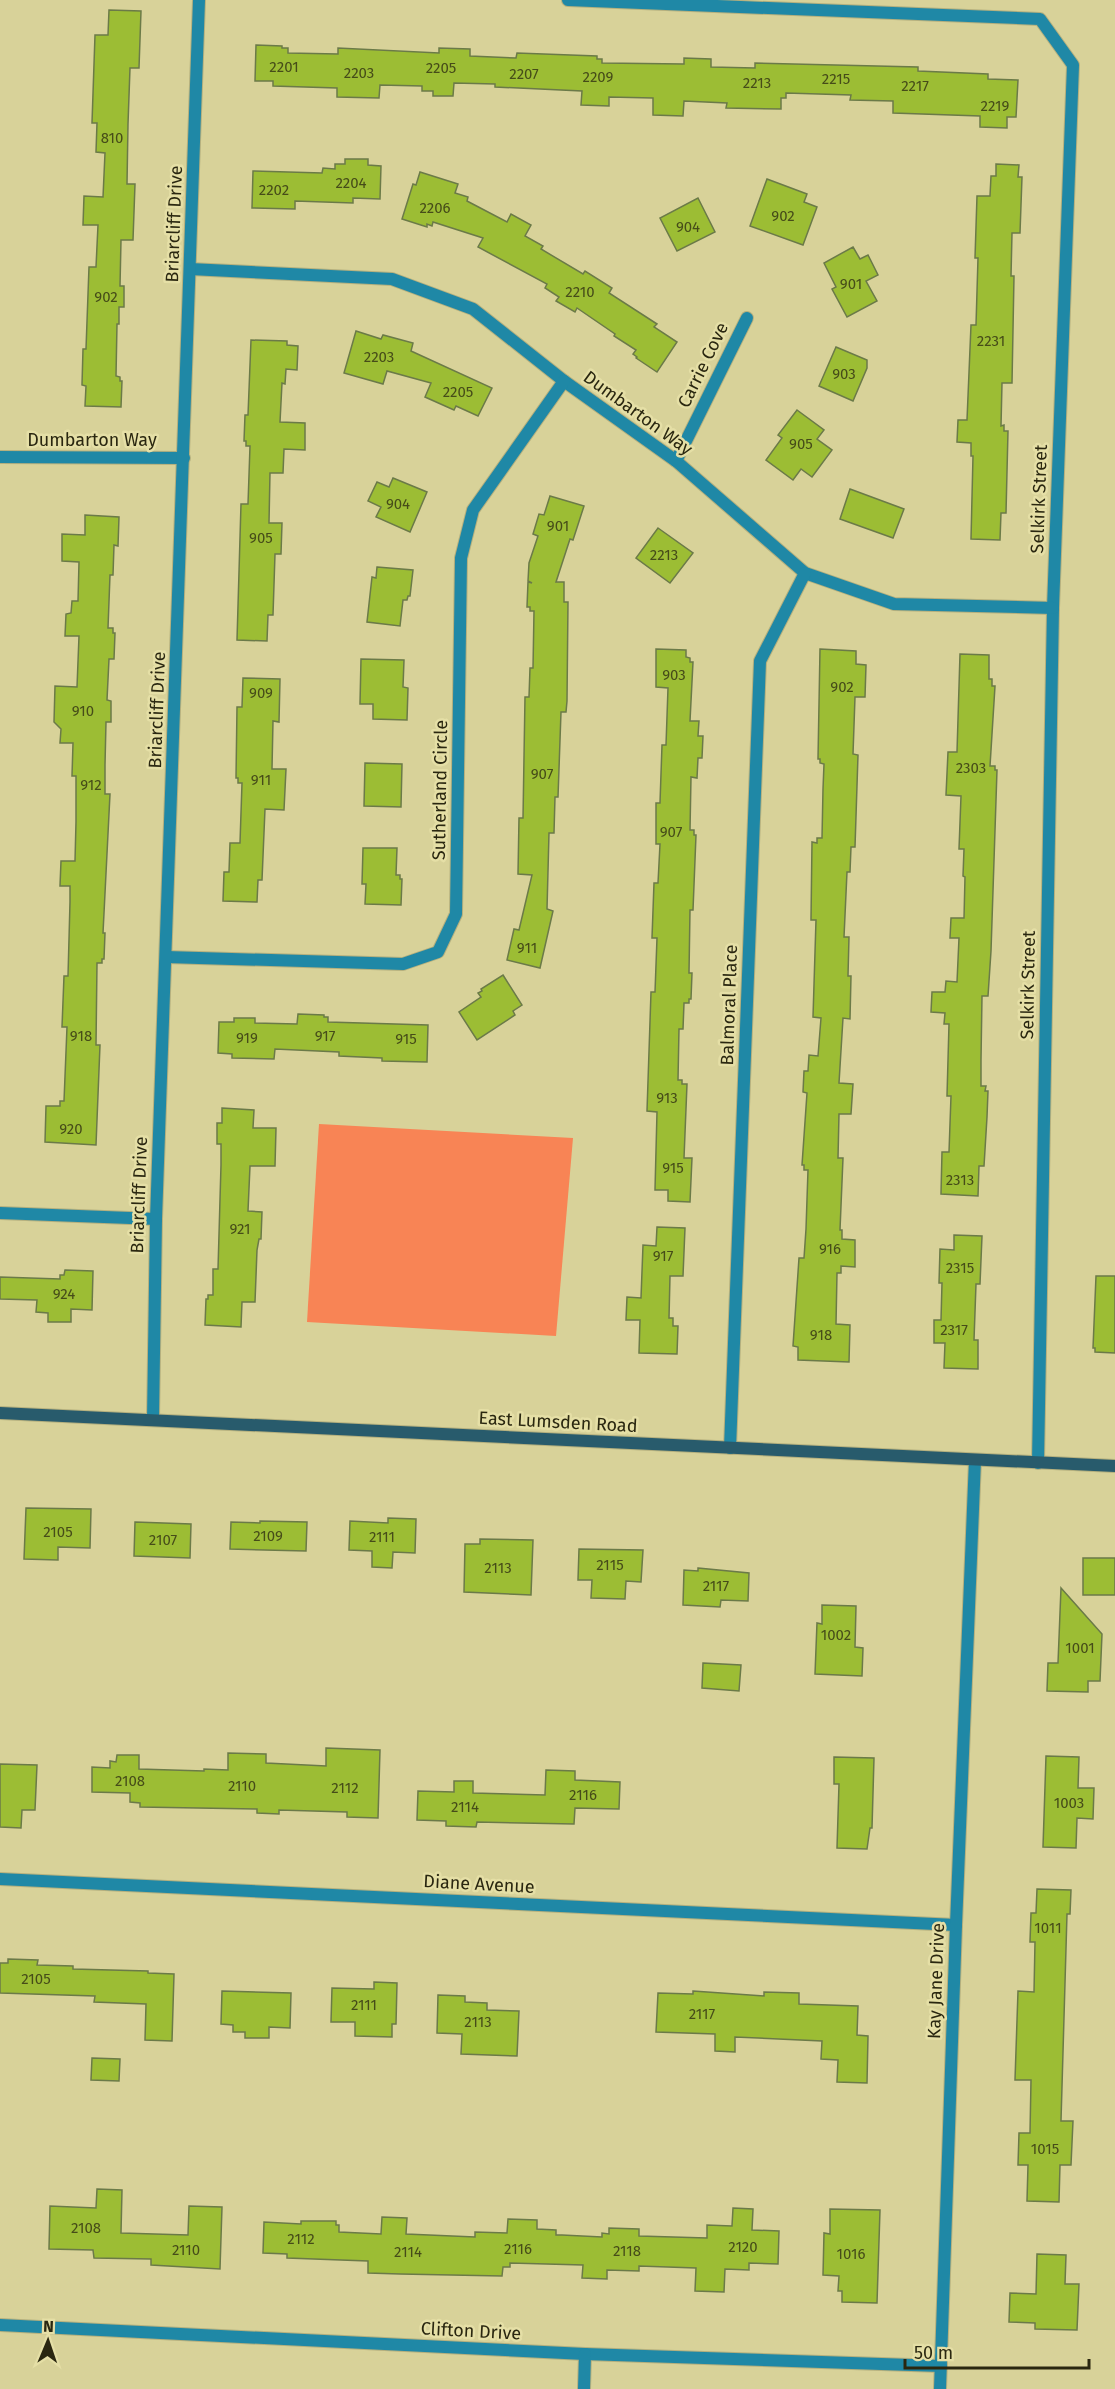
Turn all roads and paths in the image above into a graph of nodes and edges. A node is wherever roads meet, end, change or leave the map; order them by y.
1 (199, 0) edge
2 (568, 0) edge
3 (190, 268) junction
4 (747, 318) dead end
5 (564, 381) junction
6 (0, 457) edge
7 (184, 458) junction
8 (675, 461) junction
9 (805, 573) junction
10 (1053, 608) junction
11 (166, 957) junction
12 (0, 1213) edge
13 (156, 1219) junction
14 (0, 1413) edge
15 (153, 1420) junction
16 (730, 1448) junction
17 (975, 1460) junction
18 (1038, 1463) junction
19 (1115, 1466) edge
20 (0, 1879) edge
21 (956, 1925) junction
22 (0, 2325) edge
23 (585, 2354) junction
24 (941, 2366) junction
25 (584, 2389) edge
26 (940, 2389) edge

1 - 3 street, Briarcliff Drive
2 - 10 street, Selkirk Street
3 - 5 street, Dumbarton Way
3 - 7 street, Briarcliff Drive
4 - 8 street, Carrie Cove
5 - 8 street, Dumbarton Way
5 - 11 street, Sutherland Circle
6 - 7 street, Dumbarton Way
7 - 11 street, Briarcliff Drive
8 - 9 street, Dumbarton Way
9 - 10 street, Dumbarton Way
9 - 16 street, Balmoral Place
10 - 18 street, Selkirk Street
11 - 13 street, Briarcliff Drive
12 - 13 street
13 - 15 street, Briarcliff Drive
14 - 15 street, East Lumsden Road
15 - 16 street, East Lumsden Road
16 - 17 street, East Lumsden Road
17 - 18 street, East Lumsden Road
17 - 21 street, Kay Jane Drive
18 - 19 street, East Lumsden Road
20 - 21 street, Diane Avenue
21 - 24 street, Kay Jane Drive
22 - 23 street, Clifton Drive
23 - 24 street, Clifton Drive
23 - 25 street
24 - 26 street, Kay Jane Drive

